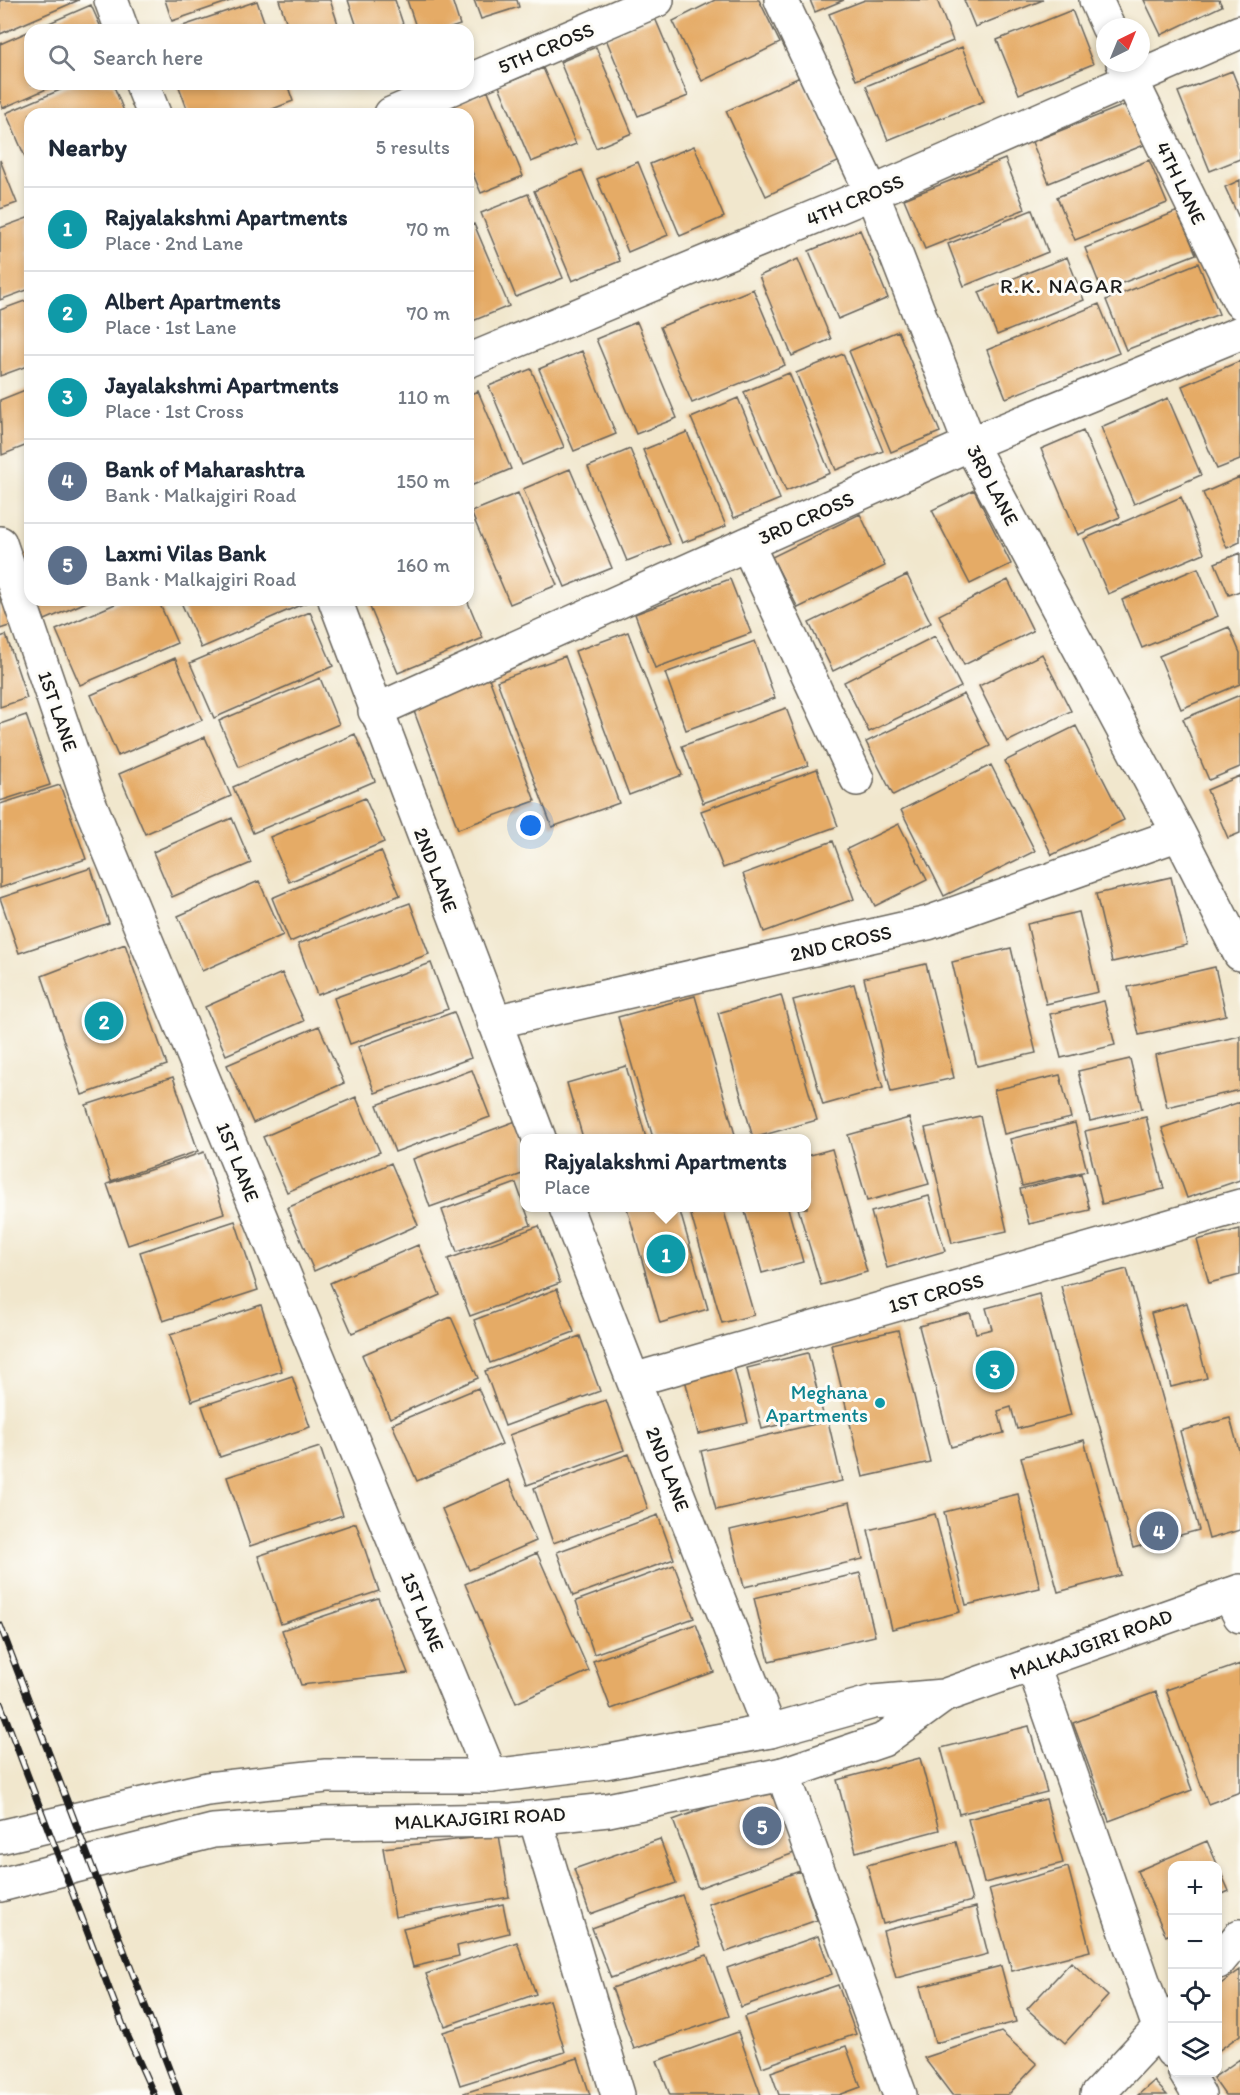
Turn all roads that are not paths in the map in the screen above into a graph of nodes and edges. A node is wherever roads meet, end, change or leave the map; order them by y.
1 (111, 0) edge
2 (657, 0) edge
3 (782, 0) edge
4 (1096, 0) edge
5 (1104, 18) edge
6 (120, 24) edge
7 (1240, 32) edge
8 (1150, 64) edge
9 (1127, 72) edge
10 (474, 78) edge
11 (144, 90) edge
12 (447, 90) edge
13 (152, 108) edge
14 (405, 108) edge
15 (872, 193) junction
16 (1240, 302) edge
17 (1240, 333) edge
18 (474, 359) edge
19 (970, 444) junction
20 (0, 543) edge
21 (747, 544) junction
22 (337, 606) edge
23 (375, 711) junction
24 (857, 779) dead end
25 (1179, 834) junction
26 (1240, 954) edge
27 (494, 1022) junction
28 (537, 1134) edge
29 (1240, 1206) edge
30 (568, 1212) edge
31 (633, 1380) junction
32 (1236, 1601) edge
33 (1033, 1665) junction
34 (943, 1696) junction
35 (770, 1731) junction
36 (783, 1774) junction
37 (491, 1776) junction
38 (536, 1818) junction
39 (0, 1837) edge
40 (0, 1885) edge
41 (1240, 1936) edge
42 (1222, 1957) edge
43 (1168, 2032) edge
44 (1188, 2077) edge
45 (618, 2095) edge
46 (900, 2095) edge
47 (1097, 2095) edge
48 (1199, 2095) edge

1 - 6 street
2 - 10 street, 5TH CROSS
3 - 15 street, 3RD LANE
4 - 5 street
7 - 8 street, 4TH CROSS
9 - 15 street, 4TH CROSS
9 - 16 street, 4TH LANE
11 - 13 street
12 - 14 street
15 - 18 street, 4TH CROSS
15 - 19 street, 3RD LANE
17 - 19 street, 3RD CROSS
19 - 21 street, 3RD CROSS
19 - 25 street, 3RD LANE
20 - 37 street, 1ST LANE
21 - 23 street, 3RD CROSS
21 - 24 street
22 - 23 street, 2ND LANE
23 - 27 street, 2ND LANE
25 - 26 street, 3RD LANE
25 - 27 street, 2ND CROSS
27 - 28 street, 2ND LANE
29 - 31 street, 1ST CROSS
30 - 31 street, 2ND LANE
31 - 35 street, 2ND LANE
32 - 33 street, MALKAJGIRI ROAD
33 - 34 street, MALKAJGIRI ROAD
33 - 43 street
34 - 35 street, MALKAJGIRI ROAD
34 - 36 street, MALKAJGIRI ROAD
35 - 37 street, MALKAJGIRI ROAD
36 - 38 street, MALKAJGIRI ROAD
36 - 46 street
37 - 39 street, MALKAJGIRI ROAD
38 - 40 street, MALKAJGIRI ROAD
38 - 45 street
41 - 42 street
43 - 47 street
44 - 48 street

